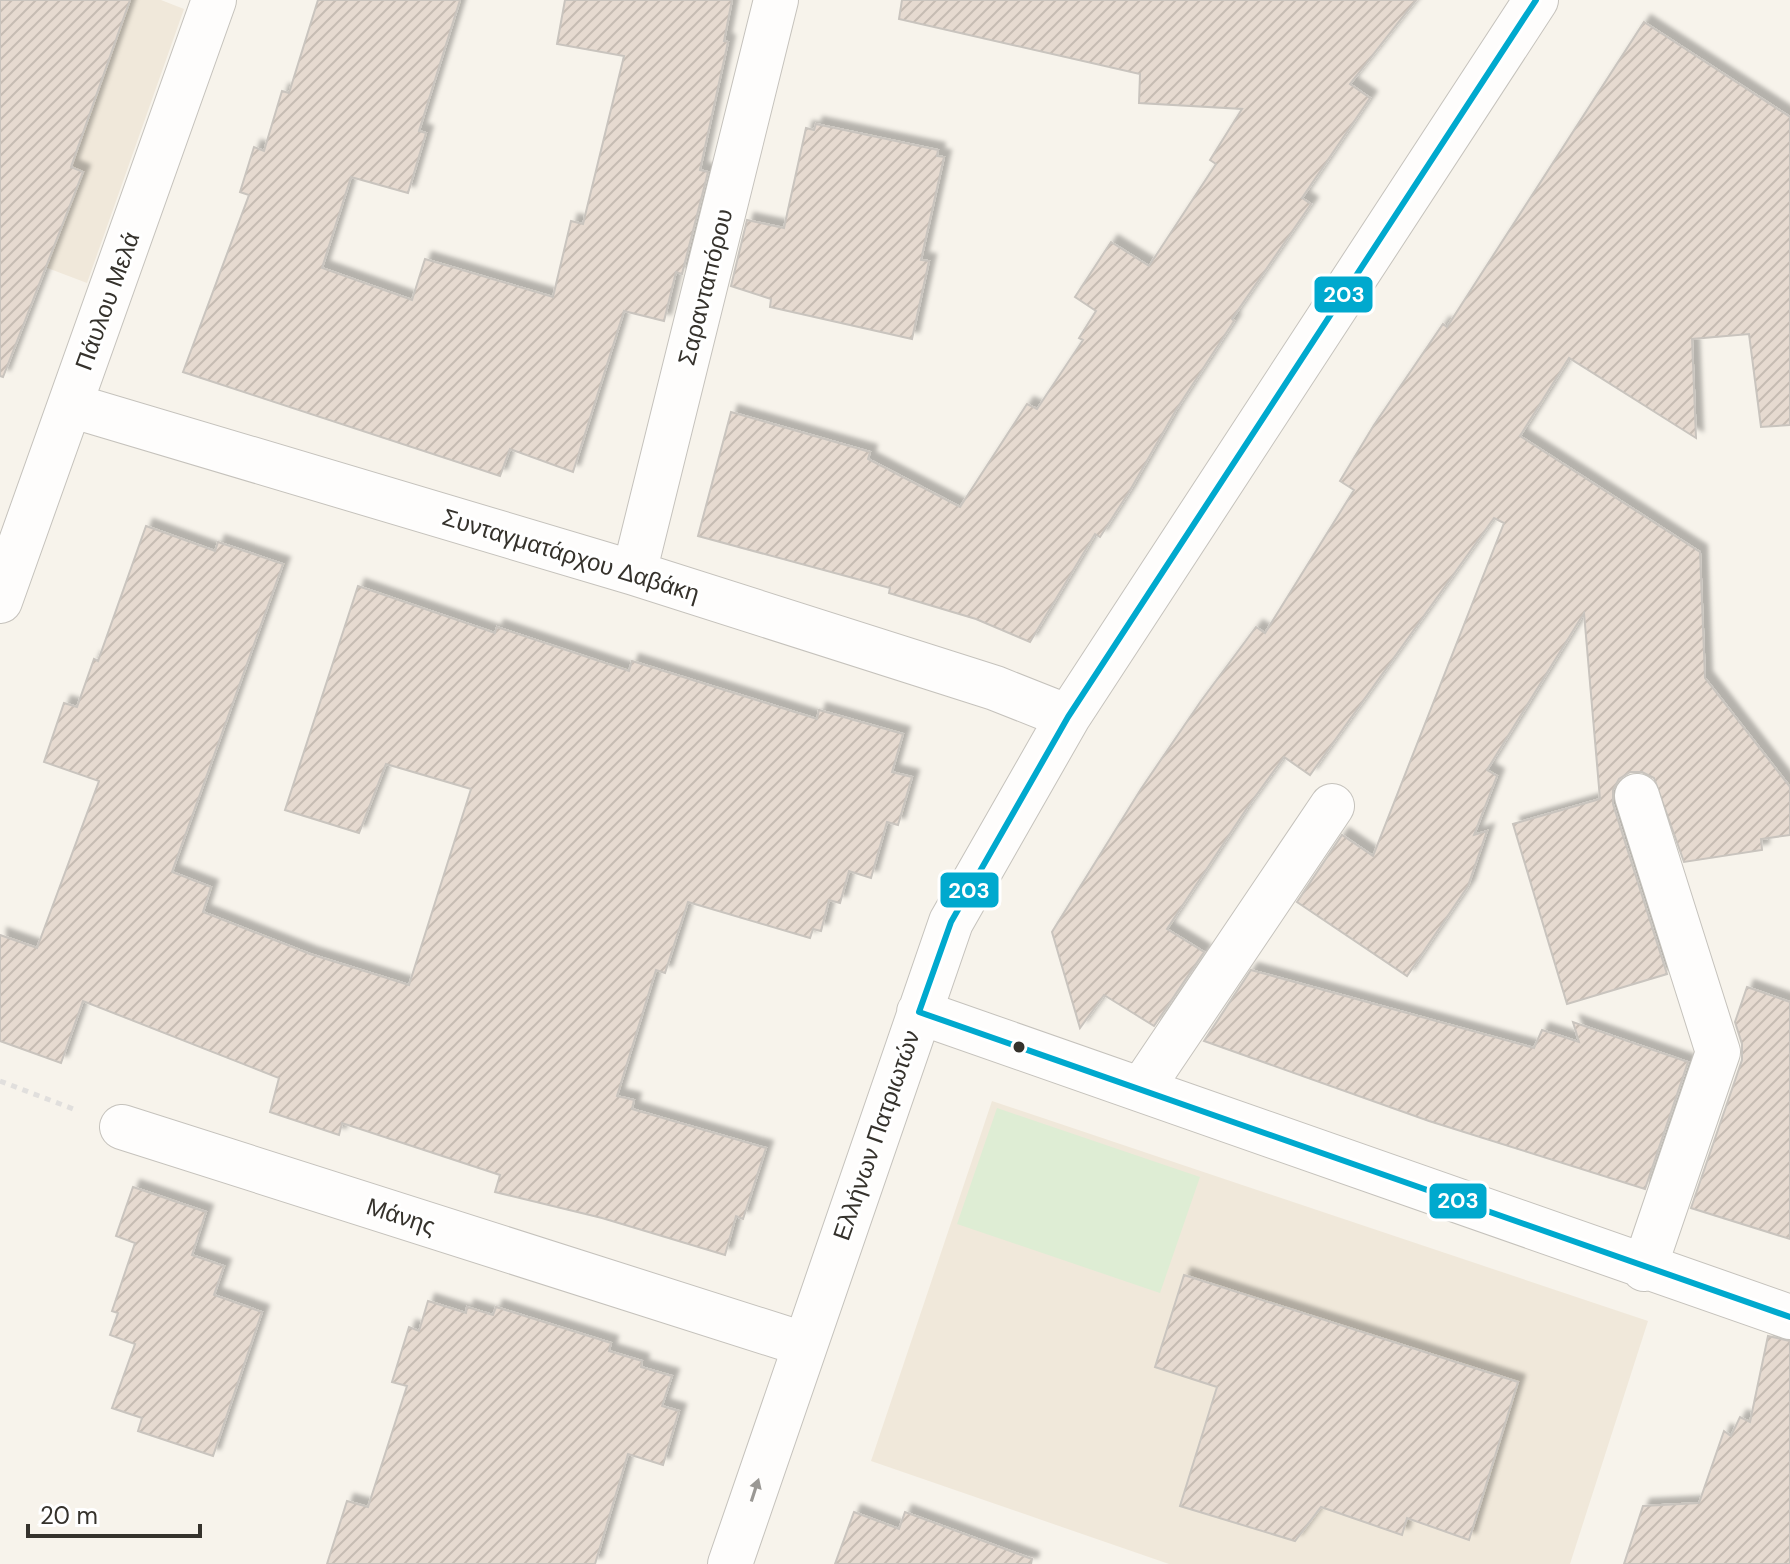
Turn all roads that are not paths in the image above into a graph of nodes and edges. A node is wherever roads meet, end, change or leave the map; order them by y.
1 (214, 0) edge
2 (776, 0) edge
3 (1536, 0) edge
4 (70, 405) junction
5 (634, 573) junction
6 (0, 601) edge
7 (1068, 717) junction
8 (1637, 796) dead end
9 (1332, 806) dead end
10 (919, 1012) junction
11 (1142, 1088) junction
12 (122, 1127) road end
13 (1644, 1269) junction
14 (1790, 1317) edge
15 (803, 1344) junction
16 (730, 1564) edge

1 - 4 street, Πάυλου Μελά
2 - 5 street, Σαρανταπόρου
3 - 7 street, Ελλήνων Πατριωτών
4 - 5 street, Συνταγματάρχου Δαβάκη
4 - 6 street, Πάυλου Μελά
5 - 7 street, Συνταγματάρχου Δαβάκη
7 - 10 street, Ελλήνων Πατριωτών
8 - 13 street
9 - 11 street
10 - 11 street
10 - 15 street, Ελλήνων Πατριωτών
11 - 13 street
12 - 15 street, Μάνης
13 - 14 street
16 -> 15 street, Ελλήνων Πατριωτών

